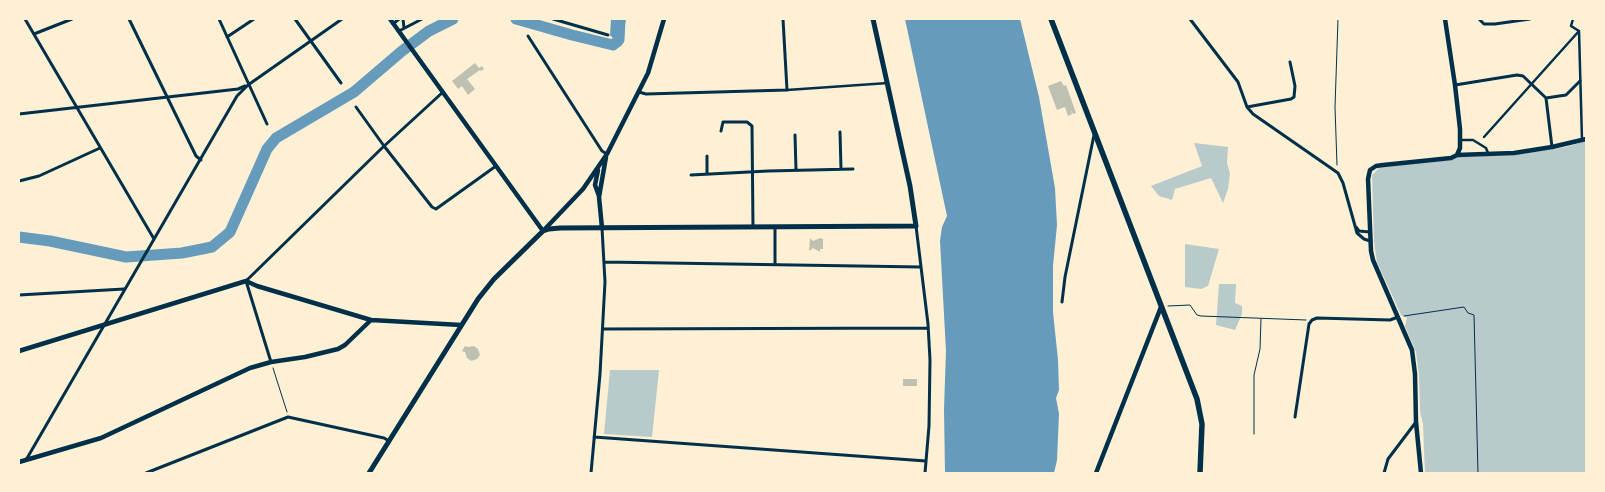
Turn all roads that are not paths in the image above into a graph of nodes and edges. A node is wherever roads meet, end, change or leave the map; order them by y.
1 (25, 19) edge
2 (72, 19) edge
3 (129, 19) edge
4 (219, 19) edge
5 (254, 19) edge
6 (295, 19) edge
7 (342, 19) edge
8 (390, 19) edge
9 (399, 19) edge
10 (403, 19) edge
11 (422, 19) edge
12 (553, 19) edge
13 (664, 19) edge
14 (784, 19) edge
15 (873, 19) edge
16 (1051, 19) edge
17 (1190, 19) edge
18 (1445, 19) edge
19 (1478, 19) edge
20 (1518, 19) edge
21 (1530, 19) edge
22 (1573, 19) edge
23 (394, 24) junction
24 (404, 28) junction
25 (399, 31) junction
26 (1579, 31) junction
27 (34, 34) junction
28 (608, 35) dead end
29 (528, 36) dead end
30 (227, 37) junction
31 (311, 42) junction
32 (1290, 62) dead end
33 (1580, 81) junction
34 (341, 82) dead end
35 (1532, 83) junction
36 (888, 84) junction
37 (248, 85) junction
38 (1455, 85) junction
39 (787, 90) junction
40 (442, 92) junction
41 (639, 92) junction
42 (167, 96) junction
43 (1546, 98) junction
44 (76, 107) junction
45 (356, 107) dead end
46 (1247, 107) junction
47 (19, 114) edge
48 (267, 124) dead end
49 (721, 131) dead end
50 (840, 132) dead end
51 (1095, 132) junction
52 (795, 135) dead end
53 (1484, 137) dead end
54 (1461, 140) junction
55 (1584, 140) edge
56 (384, 146) junction
57 (100, 148) junction
58 (1552, 148) junction
59 (607, 154) junction
60 (1488, 154) junction
61 (1457, 155) junction
62 (707, 156) dead end
63 (201, 160) junction
64 (497, 166) junction
65 (599, 166) junction
66 (853, 169) dead end
67 (796, 170) junction
68 (841, 170) junction
69 (753, 172) junction
70 (707, 174) junction
71 (691, 176) dead end
72 (19, 181) edge
73 (595, 185) junction
74 (583, 189) junction
75 (599, 197) junction
76 (556, 218) junction
77 (916, 226) junction
78 (1356, 226) junction
79 (753, 227) junction
80 (774, 227) junction
81 (556, 228) junction
82 (604, 228) junction
83 (543, 231) junction
84 (1370, 232) junction
85 (154, 239) junction
86 (1370, 241) junction
87 (604, 262) junction
88 (775, 264) junction
89 (921, 266) junction
90 (246, 281) junction
91 (125, 289) junction
92 (19, 296) edge
93 (1062, 302) dead end
94 (1162, 306) junction
95 (1398, 317) junction
96 (371, 320) junction
97 (105, 324) junction
98 (461, 325) junction
99 (928, 328) junction
100 (603, 330) junction
101 (19, 351) edge
102 (271, 362) junction
103 (1295, 417) dead end
104 (1416, 422) junction
105 (594, 437) junction
106 (389, 441) junction
107 (26, 460) junction
108 (926, 461) junction
109 (19, 462) edge
110 (146, 473) edge
111 (369, 473) edge
112 (591, 473) edge
113 (925, 473) edge
114 (1096, 473) edge
115 (1200, 473) edge
116 (1384, 473) edge
117 (1421, 473) edge

1 - 27 street
2 - 27 street
3 - 42 street
4 - 30 street
5 - 30 street
6 - 31 street
7 - 31 street
8 - 23 street
9 - 23 street
10 - 24 street
11 - 24 street
12 - 28 street
13 - 41 street
14 - 39 street
15 - 36 main road
16 - 51 main road
17 - 46 street
18 - 38 street
19 - 20 street
20 - 21 street
22 - 26 street
23 - 25 street
24 - 25 street
25 - 40 street
26 - 33 street
26 - 35 street
27 - 44 street
29 - 59 street
30 - 37 street
31 - 34 street
31 - 37 street
32 - 46 street
33 - 43 street
33 - 55 street
35 - 38 street
35 - 43 street
35 - 53 street
36 - 39 street
36 - 77 main road
37 - 42 street
37 - 48 street
37 - 63 street
38 - 54 street
39 - 41 street
40 - 56 street
40 - 64 street
41 - 59 street
42 - 44 street
42 - 63 street
43 - 58 street
44 - 47 street
44 - 57 street
45 - 56 street
46 - 78 street
49 - 69 street
50 - 68 street
51 - 93 street
51 - 94 main road
52 - 67 street
54 - 60 street
54 - 61 street
55 - 58 street
56 - 64 street
56 - 90 street
57 - 72 street
57 - 85 street
58 - 60 street
59 - 65 street
59 - 75 street
60 - 61 street
61 - 84 street
62 - 70 street
63 - 85 street
64 - 83 street
65 - 73 street
65 - 74 street
66 - 68 street
67 - 68 street
67 - 69 street
69 - 70 street
69 - 79 street
70 - 71 street
73 - 74 street
73 - 75 street
74 - 76 street
75 - 82 street
76 - 81 street
76 - 83 street
77 - 80 main road
77 - 89 street
78 - 84 street
78 - 86 street
79 - 80 main road
79 - 82 main road
80 - 88 street
81 - 82 main road
81 - 83 main road
82 - 87 street
83 - 98 main road
84 - 86 street
85 - 91 street
86 - 95 street
87 - 88 street
87 - 100 street
88 - 89 street
89 - 99 street
90 - 96 street
90 - 97 street
90 - 102 street
91 - 92 street
91 - 97 street
94 - 114 street
94 - 115 main road
95 - 103 street
95 - 104 street
96 - 98 street
96 - 102 street
97 - 101 street
97 - 107 street
98 - 106 main road
99 - 100 street
99 - 108 street
100 - 105 street
102 - 107 street
104 - 116 street
104 - 117 street
105 - 108 street
105 - 112 street
106 - 110 street
106 - 111 main road
107 - 109 street
108 - 113 street

